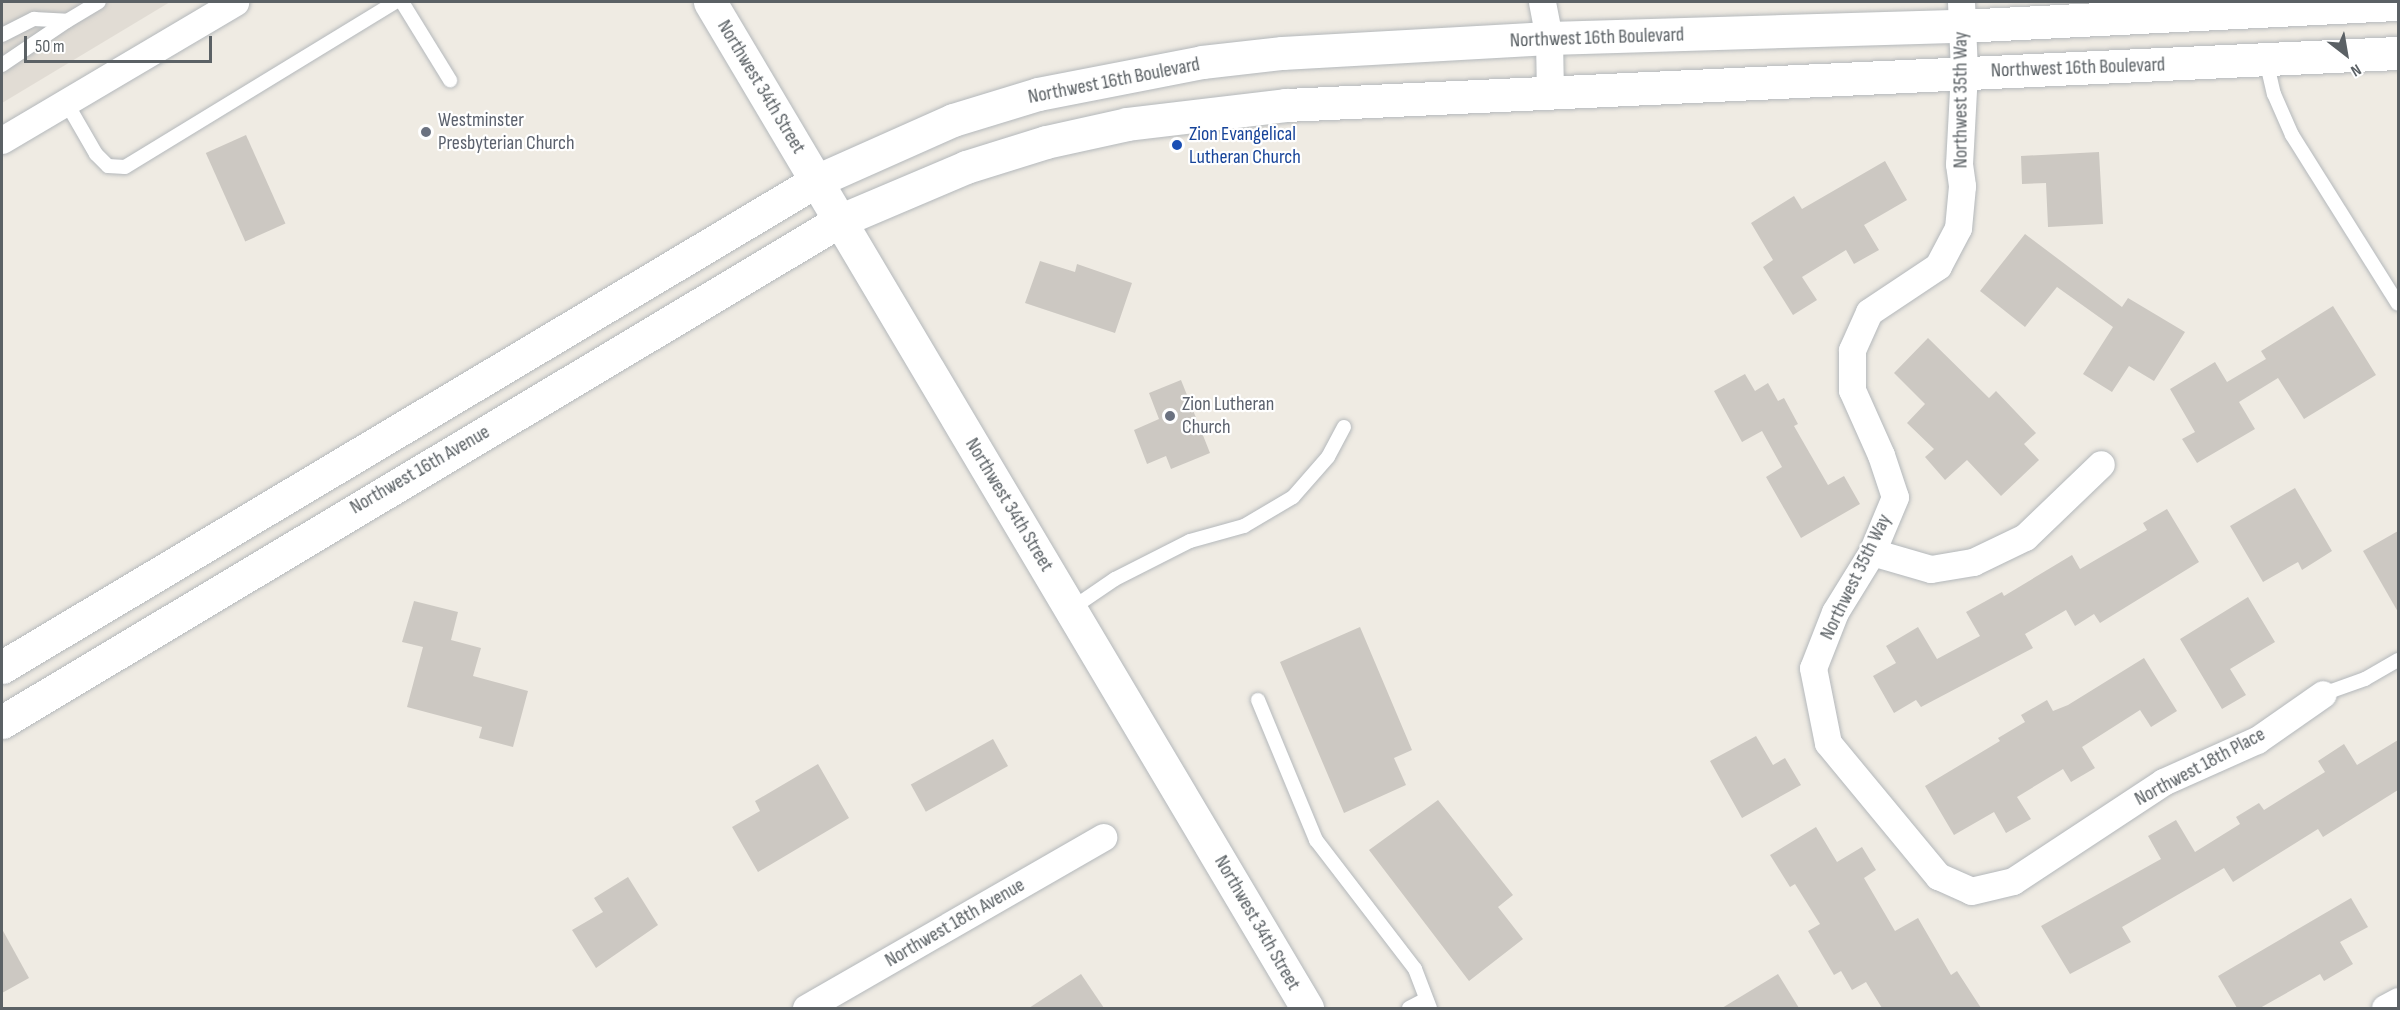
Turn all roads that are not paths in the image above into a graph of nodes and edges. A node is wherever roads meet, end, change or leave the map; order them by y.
1 (99, 2) edge
2 (235, 2) edge
3 (395, 2) edge
4 (402, 2) edge
5 (710, 2) edge
6 (1542, 2) edge
7 (2398, 4) edge
8 (1961, 14) edge
9 (67, 21) junction
10 (2, 35) edge
11 (1550, 38) junction
12 (2398, 53) edge
13 (2266, 60) junction
14 (2, 65) edge
15 (1964, 72) junction
16 (450, 80) dead end
17 (1550, 93) junction
18 (66, 102) junction
19 (2, 140) edge
20 (816, 181) junction
21 (839, 220) junction
22 (2398, 304) edge
23 (1344, 428) dead end
24 (2101, 464) dead end
25 (315, 479) junction
26 (340, 516) junction
27 (1872, 552) junction
28 (1071, 609) junction
29 (2398, 660) edge
30 (2, 667) edge
31 (2323, 694) joint
32 (1258, 700) dead end
33 (2, 722) edge
34 (1103, 837) dead end
35 (1971, 891) joint
36 (2398, 1001) edge
37 (1427, 1004) edge
38 (806, 1008) edge
39 (1307, 1008) edge
40 (1409, 1008) edge
41 (2385, 1008) edge

1 - 9 lane
2 - 18 street
3 - 18 lane
4 - 16 lane
5 - 20 main road, Northwest 34th Street
6 - 11 street
7 - 8 main road, Northwest 16th Boulevard
8 - 11 main road, Northwest 16th Boulevard
8 - 15 street, Northwest 35th Way
9 - 10 lane
9 - 14 lane
11 - 17 street
11 - 20 main road, Northwest 16th Boulevard
12 - 13 main road, Northwest 16th Boulevard
13 - 15 main road, Northwest 16th Boulevard
13 - 22 lane
15 - 17 main road, Northwest 16th Boulevard
15 - 27 street, Northwest 35th Way
17 - 21 main road, Northwest 16th Boulevard
18 - 19 street
20 - 21 main road, Northwest 34th Street
20 - 25 main road
21 - 26 main road, Northwest 16th Avenue
21 - 28 main road, Northwest 34th Street
23 - 28 lane
24 - 27 street
25 - 26 main road
25 - 30 main road
26 - 33 main road, Northwest 16th Avenue
27 - 35 street, Northwest 35th Way
28 - 39 main road, Northwest 34th Street
29 - 31 lane, Northwest 18th Place
31 - 35 street, Northwest 18th Place
32 - 37 lane
34 - 38 street, Northwest 18th Avenue
36 - 41 street
37 - 40 lane

